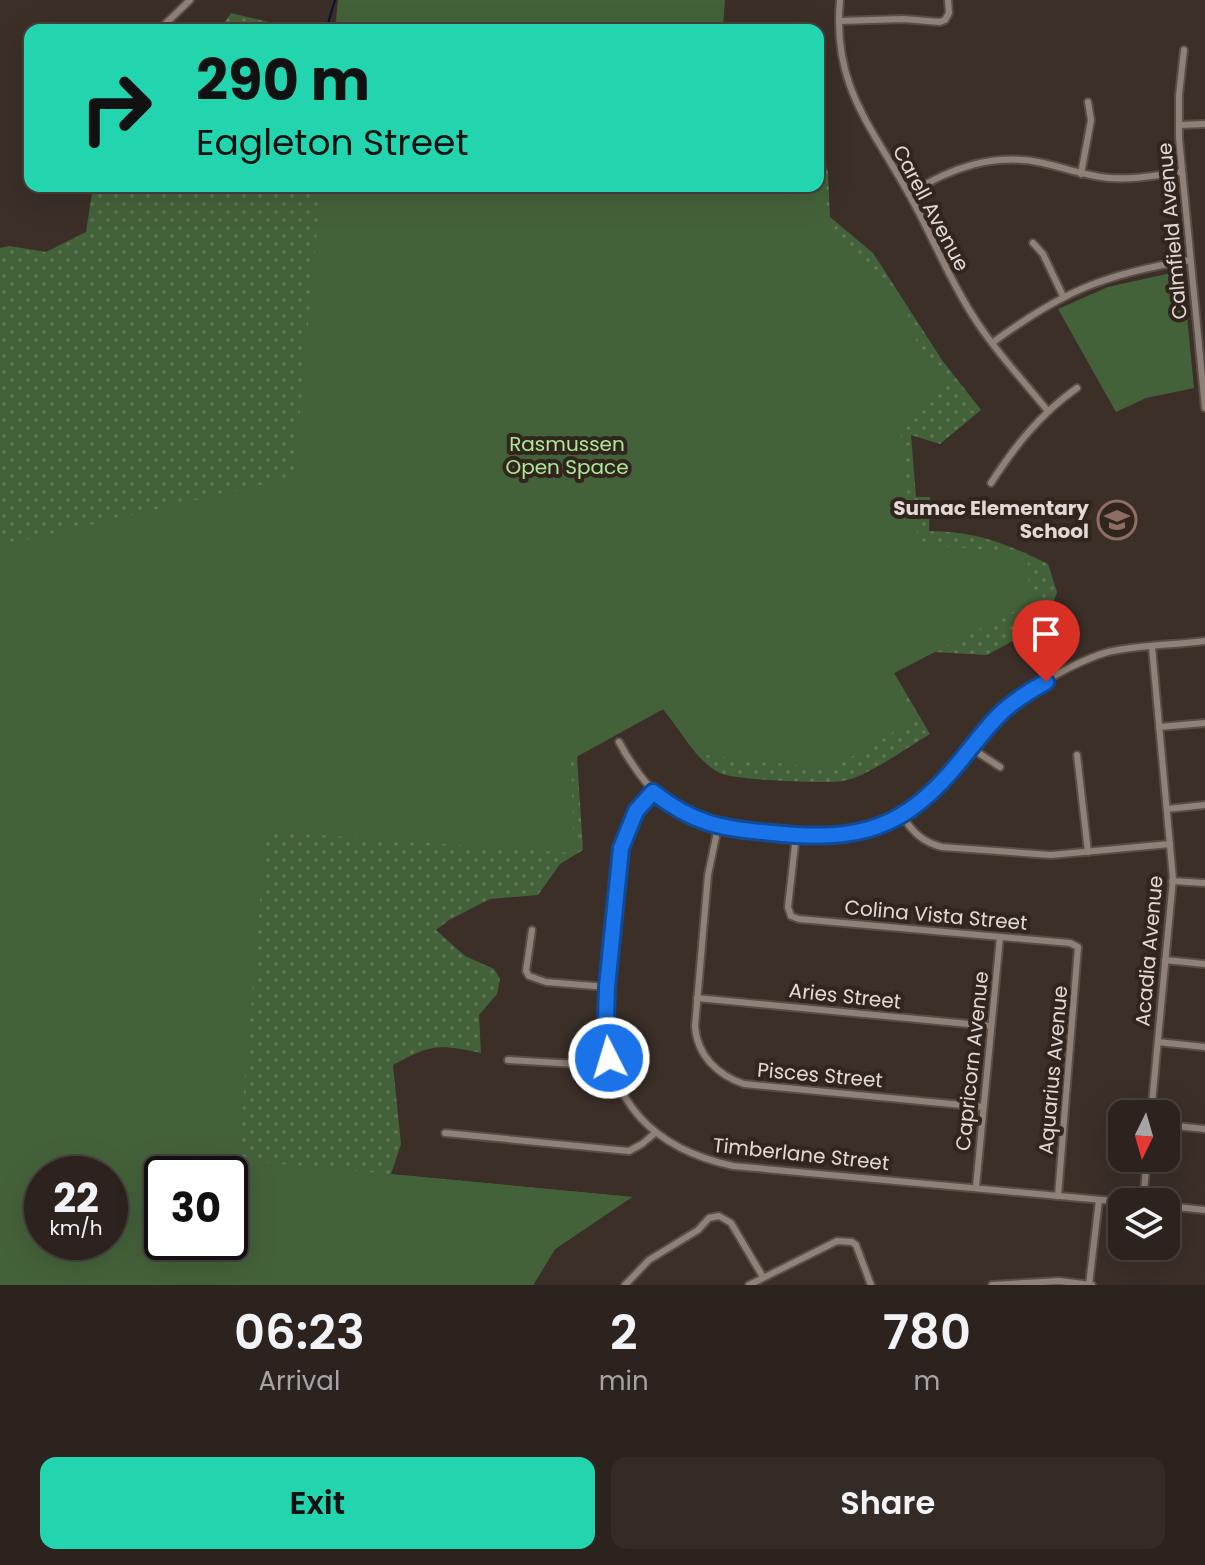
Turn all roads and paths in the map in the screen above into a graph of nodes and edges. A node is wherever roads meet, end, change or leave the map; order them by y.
1 (190, 0) edge
2 (840, 0) edge
3 (948, 0) edge
4 (839, 21) junction
5 (165, 24) edge
6 (1184, 50) dead end
7 (1088, 102) dead end
8 (1205, 124) edge
9 (1179, 125) junction
10 (1182, 172) junction
11 (1081, 174) junction
12 (909, 194) junction
13 (1033, 243) dead end
14 (1190, 260) junction
15 (1063, 296) junction
16 (992, 343) junction
17 (1202, 347) edge
18 (1077, 388) dead end
19 (1205, 408) edge
20 (1047, 410) junction
21 (991, 483) dead end
22 (1205, 641) edge
23 (1152, 647) junction
24 (1205, 723) edge
25 (1159, 727) junction
26 (619, 742) dead end
27 (971, 748) junction
28 (1077, 755) dead end
29 (1000, 767) dead end
30 (653, 792) junction
31 (1205, 805) edge
32 (1167, 809) junction
33 (902, 816) junction
34 (718, 827) junction
35 (796, 836) junction
36 (1170, 844) junction
37 (1088, 852) junction
38 (1172, 881) junction
39 (1205, 883) edge
40 (532, 930) dead end
41 (1000, 937) junction
42 (1078, 947) joint
43 (1165, 960) junction
44 (1205, 964) edge
45 (607, 987) junction
46 (697, 998) junction
47 (990, 1026) junction
48 (1158, 1042) junction
49 (1205, 1047) edge
50 (609, 1058) junction
51 (508, 1060) dead end
52 (1152, 1100) edge
53 (983, 1107) junction
54 (1180, 1126) edge
55 (1205, 1129) edge
56 (445, 1133) dead end
57 (655, 1133) junction
58 (976, 1187) junction
59 (1058, 1196) junction
60 (1099, 1200) junction
61 (1108, 1201) edge
62 (1180, 1207) edge
63 (1205, 1210) edge
64 (763, 1277) junction
65 (625, 1285) edge
66 (749, 1285) edge
67 (871, 1285) edge
68 (992, 1285) edge
69 (1090, 1285) edge

1 - 5 street
2 - 4 street, Carell Avenue
3 - 4 street
4 - 12 street, Carell Avenue
6 - 9 street, Calmfield Avenue
7 - 11 street
8 - 9 street
9 - 10 street, Calmfield Avenue
10 - 11 street
10 - 14 street, Calmfield Avenue
11 - 12 street
12 - 16 street, Carell Avenue
13 - 15 street
14 - 15 street
14 - 17 street, Calmfield Avenue
15 - 16 street
16 - 20 street, Carell Avenue
17 - 19 street, Calmfield Avenue
18 - 20 street
20 - 21 street
22 - 23 street
23 - 25 street, Acadia Avenue
23 - 27 street
24 - 25 street
25 - 32 street, Acadia Avenue
26 - 30 street
27 - 29 street
27 - 33 street
28 - 37 street
30 - 34 street
30 - 45 street, Timberlane Street
31 - 32 street
32 - 36 street, Acadia Avenue
33 - 35 street
33 - 37 street
34 - 35 street
34 - 46 street, Pisces Street
35 - 41 street, Colina Vista Street
36 - 37 street
36 - 38 street, Acadia Avenue
38 - 39 street
38 - 43 street, Acadia Avenue
40 - 45 street
41 - 42 street, Colina Vista Street
41 - 47 street, Capricorn Avenue
42 - 59 street, Aquarius Avenue
43 - 44 street
43 - 48 street, Acadia Avenue
45 - 50 street, Timberlane Street
46 - 47 street, Aries Street
46 - 53 street, Pisces Street
47 - 53 street, Capricorn Avenue
48 - 49 street
48 - 52 street, Acadia Avenue
50 - 51 street
50 - 57 street, Timberlane Street
53 - 58 street, Capricorn Avenue
54 - 55 street
56 - 57 street
57 - 58 street, Timberlane Street
58 - 59 street, Timberlane Street
59 - 60 street, Timberlane Street
60 - 61 street, Timberlane Street
60 - 69 street
62 - 63 street
64 - 65 street
64 - 66 street
64 - 67 street
68 - 69 street

